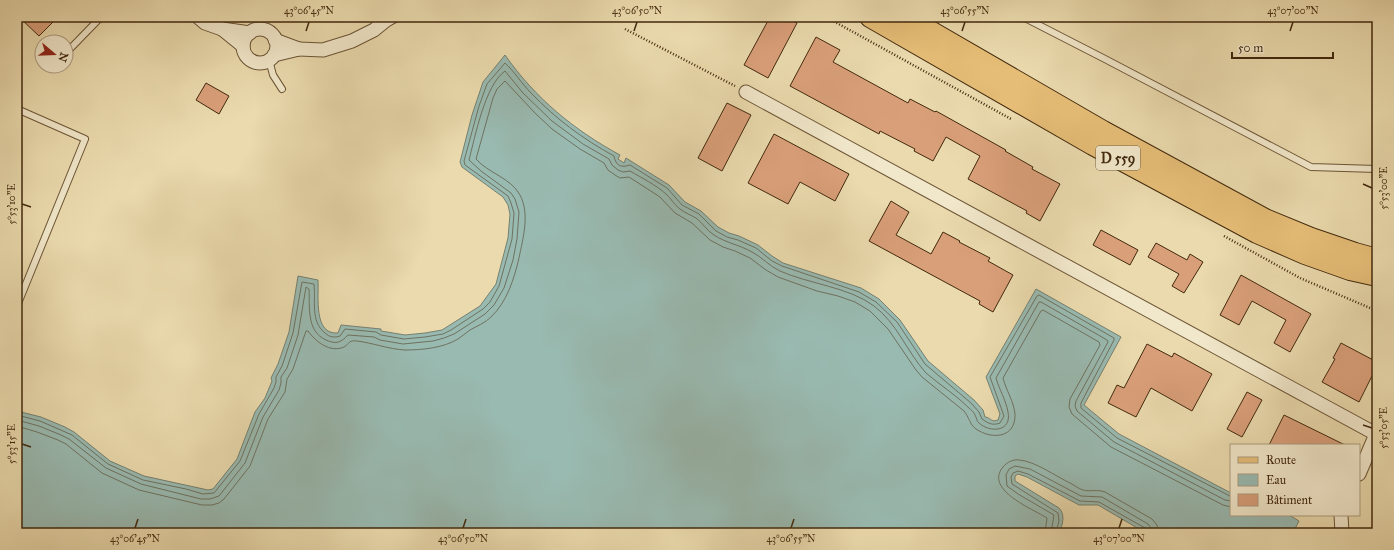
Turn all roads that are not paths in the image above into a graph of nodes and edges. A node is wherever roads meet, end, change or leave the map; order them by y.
1 (102, 17) edge
2 (198, 17) edge
3 (385, 17) edge
4 (390, 17) edge
5 (400, 17) edge
6 (866, 17) edge
7 (906, 17) edge
8 (1023, 17) edge
9 (877, 21) edge
10 (222, 29) junction
11 (374, 30) junction
12 (250, 33) junction
13 (276, 40) junction
14 (74, 45) edge
15 (243, 46) junction
16 (299, 49) junction
17 (272, 57) junction
18 (282, 89) dead end
19 (746, 92) road end
20 (17, 109) edge
21 (1377, 169) edge
22 (1377, 259) edge
23 (1377, 276) edge
24 (17, 306) edge
25 (1377, 435) edge
26 (1360, 472) edge
27 (1341, 516) edge
28 (1342, 533) edge

1 - 14 lane
2 - 10 street
3 - 11 street
4 - 11 street
5 - 11 lane
6 - 9 lane
7 - 22 main road, D 559
8 - 21 lane
9 - 23 main road, D 559
10 - 12 street
10 - 15 street
11 - 16 street
12 - 13 street
12 - 15 street
13 - 16 street
13 - 17 street
15 - 17 street
16 - 17 street
17 - 18 lane
19 - 25 street
20 - 24 lane
25 - 26 street
27 - 28 street

